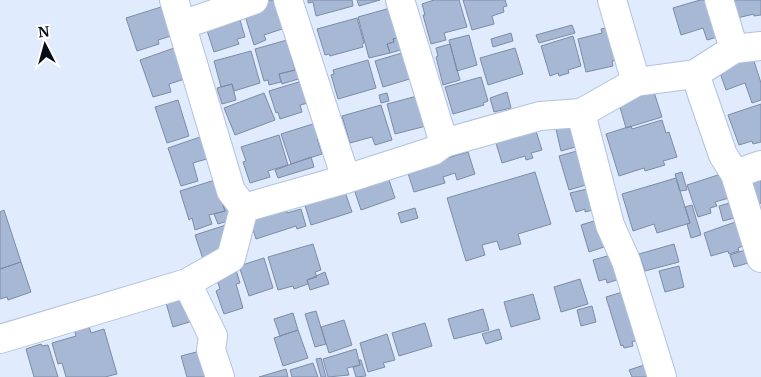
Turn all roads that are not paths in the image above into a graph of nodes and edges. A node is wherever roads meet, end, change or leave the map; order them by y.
1 (174, 0) edge
2 (254, 0) edge
3 (288, 0) edge
4 (400, 0) edge
5 (612, 0) edge
6 (719, 0) edge
7 (182, 25) junction
8 (761, 46) edge
9 (734, 49) junction
10 (695, 74) junction
11 (636, 82) junction
12 (581, 113) junction
13 (444, 143) junction
14 (761, 165) edge
15 (735, 174) junction
16 (346, 179) junction
17 (244, 208) junction
18 (761, 258) edge
19 (187, 283) junction
20 (0, 339) edge
21 (220, 377) edge
22 (662, 377) edge

1 - 7 street
2 - 7 street
3 - 16 street
4 - 13 street
5 - 11 street
6 - 9 street
7 - 17 street
8 - 9 street
9 - 10 street
10 - 11 street
10 - 15 street
11 - 12 street
12 - 13 street
12 - 22 street
13 - 16 street
14 - 15 street
15 - 18 street
16 - 17 street
17 - 19 street
19 - 20 street
19 - 21 street

